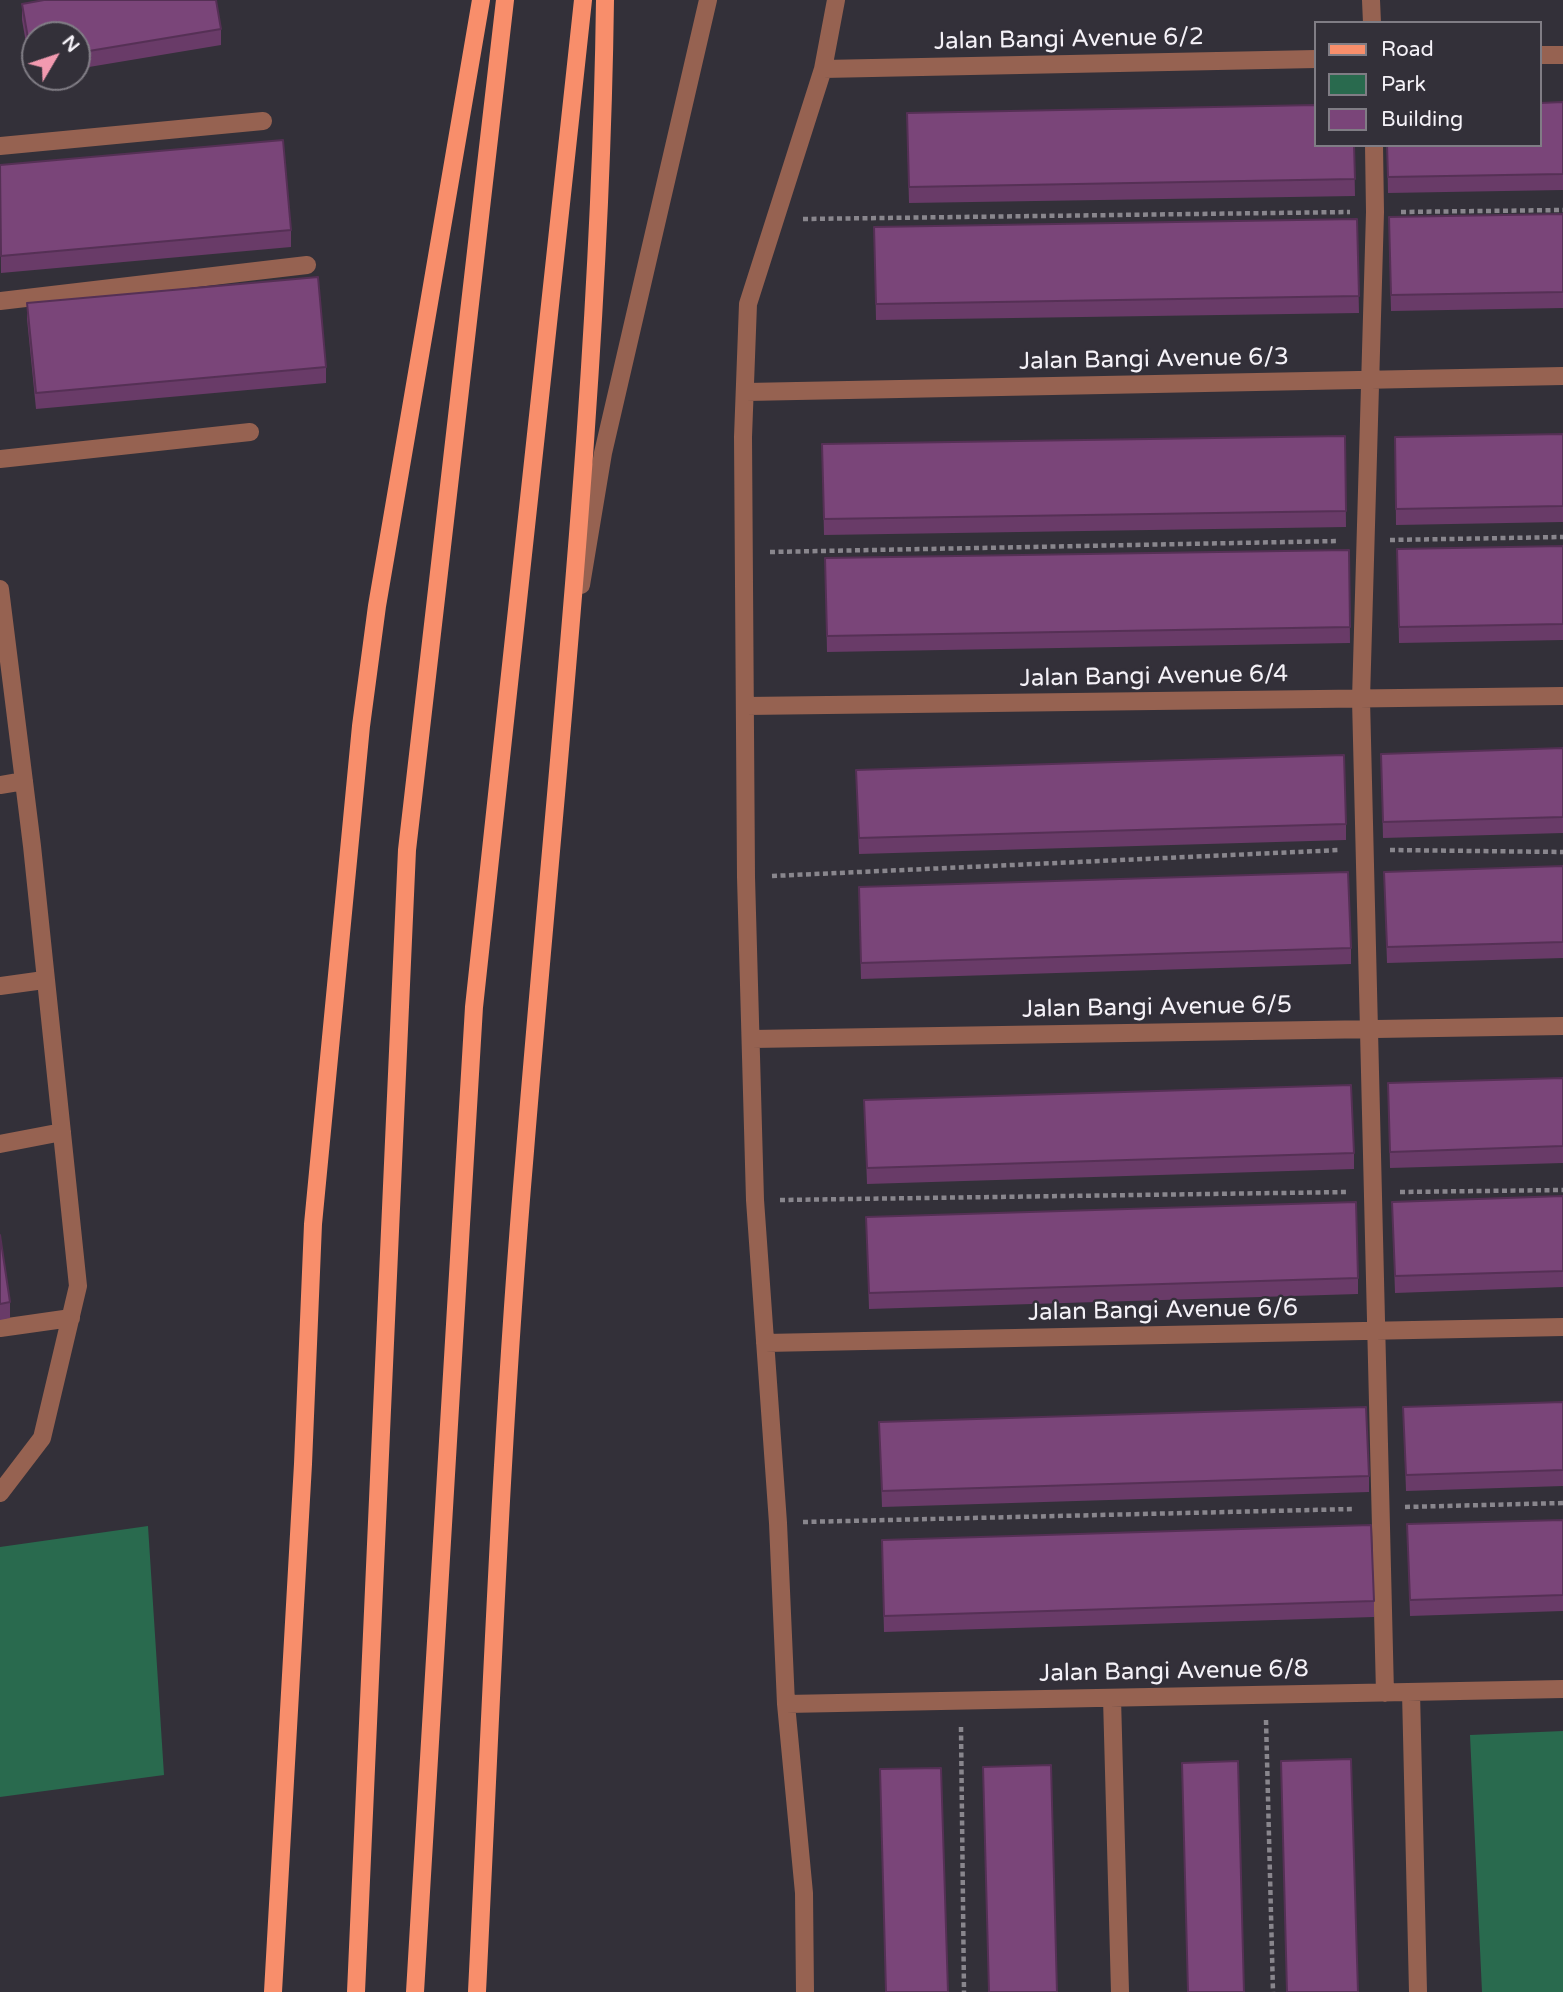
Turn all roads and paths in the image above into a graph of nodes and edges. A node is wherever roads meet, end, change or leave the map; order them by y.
1 (481, 0) edge
2 (505, 0) edge
3 (583, 0) edge
4 (605, 0) edge
5 (708, 0) edge
6 (836, 0) edge
7 (1371, 0) edge
8 (1372, 21) edge
9 (1542, 55) edge
10 (1563, 55) edge
11 (1314, 59) edge
12 (823, 69) junction
13 (263, 121) dead end
14 (0, 146) edge
15 (1374, 147) edge
16 (1563, 210) edge
17 (1375, 212) junction
18 (774, 219) junction
19 (307, 265) dead end
20 (0, 301) edge
21 (1563, 376) edge
22 (1371, 380) junction
23 (746, 392) junction
24 (250, 432) dead end
25 (0, 459) edge
26 (1563, 537) edge
27 (1366, 541) junction
28 (745, 553) junction
29 (0, 589) edge
30 (2, 622) edge
31 (571, 638) junction
32 (1563, 696) edge
33 (1362, 699) junction
34 (746, 706) junction
35 (24, 781) junction
36 (0, 785) edge
37 (1365, 849) junction
38 (1563, 852) edge
39 (746, 877) junction
40 (44, 980) junction
41 (0, 986) edge
42 (1563, 1026) edge
43 (1370, 1029) junction
44 (752, 1040) junction
45 (62, 1132) junction
46 (0, 1144) edge
47 (1563, 1190) edge
48 (1373, 1192) junction
49 (755, 1200) junction
50 (71, 1318) junction
51 (1563, 1327) edge
52 (0, 1328) edge
53 (1376, 1331) junction
54 (765, 1343) junction
55 (0, 1493) edge
56 (1563, 1503) edge
57 (1381, 1508) junction
58 (778, 1523) junction
59 (1563, 1689) edge
60 (1411, 1692) junction
61 (1385, 1693) junction
62 (1265, 1695) junction
63 (1112, 1698) junction
64 (961, 1701) junction
65 (786, 1704) junction
66 (273, 1992) edge
67 (356, 1992) edge
68 (415, 1992) edge
69 (477, 1992) edge
70 (805, 1992) edge
71 (964, 1992) edge
72 (1120, 1992) edge
73 (1273, 1992) edge
74 (1418, 1992) edge

1 - 66 main road
2 - 67 main road
3 - 68 main road
4 - 31 main road
5 - 31 street
6 - 12 street
7 - 8 street
9 - 10 street
11 - 12 street, Jalan Bangi Avenue 6/2
12 - 18 street
13 - 14 street
15 - 17 street
16 - 17 path
17 - 18 path
17 - 22 street
18 - 23 street
19 - 20 street
21 - 22 street, Jalan Bangi Avenue 6/3
22 - 23 street, Jalan Bangi Avenue 6/3
22 - 27 street
23 - 28 street
24 - 25 street
26 - 27 path
27 - 28 path
27 - 33 street
28 - 34 street
29 - 30 street
30 - 35 street
31 - 69 main road
32 - 33 street, Jalan Bangi Avenue 6/4
33 - 34 street, Jalan Bangi Avenue 6/4
33 - 37 street
34 - 39 street
35 - 36 street
35 - 40 street
37 - 38 path
37 - 39 path
37 - 43 street
39 - 44 street
40 - 41 street
40 - 45 street
42 - 43 street, Jalan Bangi Avenue 6/5
43 - 44 street, Jalan Bangi Avenue 6/5
43 - 48 street
44 - 49 street
45 - 46 street
45 - 50 street
47 - 48 path
48 - 49 path
48 - 53 street
49 - 54 street
50 - 52 street
50 - 55 street
51 - 53 street, Jalan Bangi Avenue 6/6
53 - 54 street, Jalan Bangi Avenue 6/6
53 - 57 street
54 - 58 street
56 - 57 path
57 - 58 path
57 - 61 street
58 - 65 street
59 - 60 street, Jalan Bangi Avenue 6/8
60 - 61 street, Jalan Bangi Avenue 6/8
60 - 74 street
61 - 62 street, Jalan Bangi Avenue 6/8
62 - 63 street, Jalan Bangi Avenue 6/8
62 - 73 path
63 - 64 street, Jalan Bangi Avenue 6/8
63 - 72 street
64 - 65 street, Jalan Bangi Avenue 6/8
64 - 71 path
65 - 70 street

